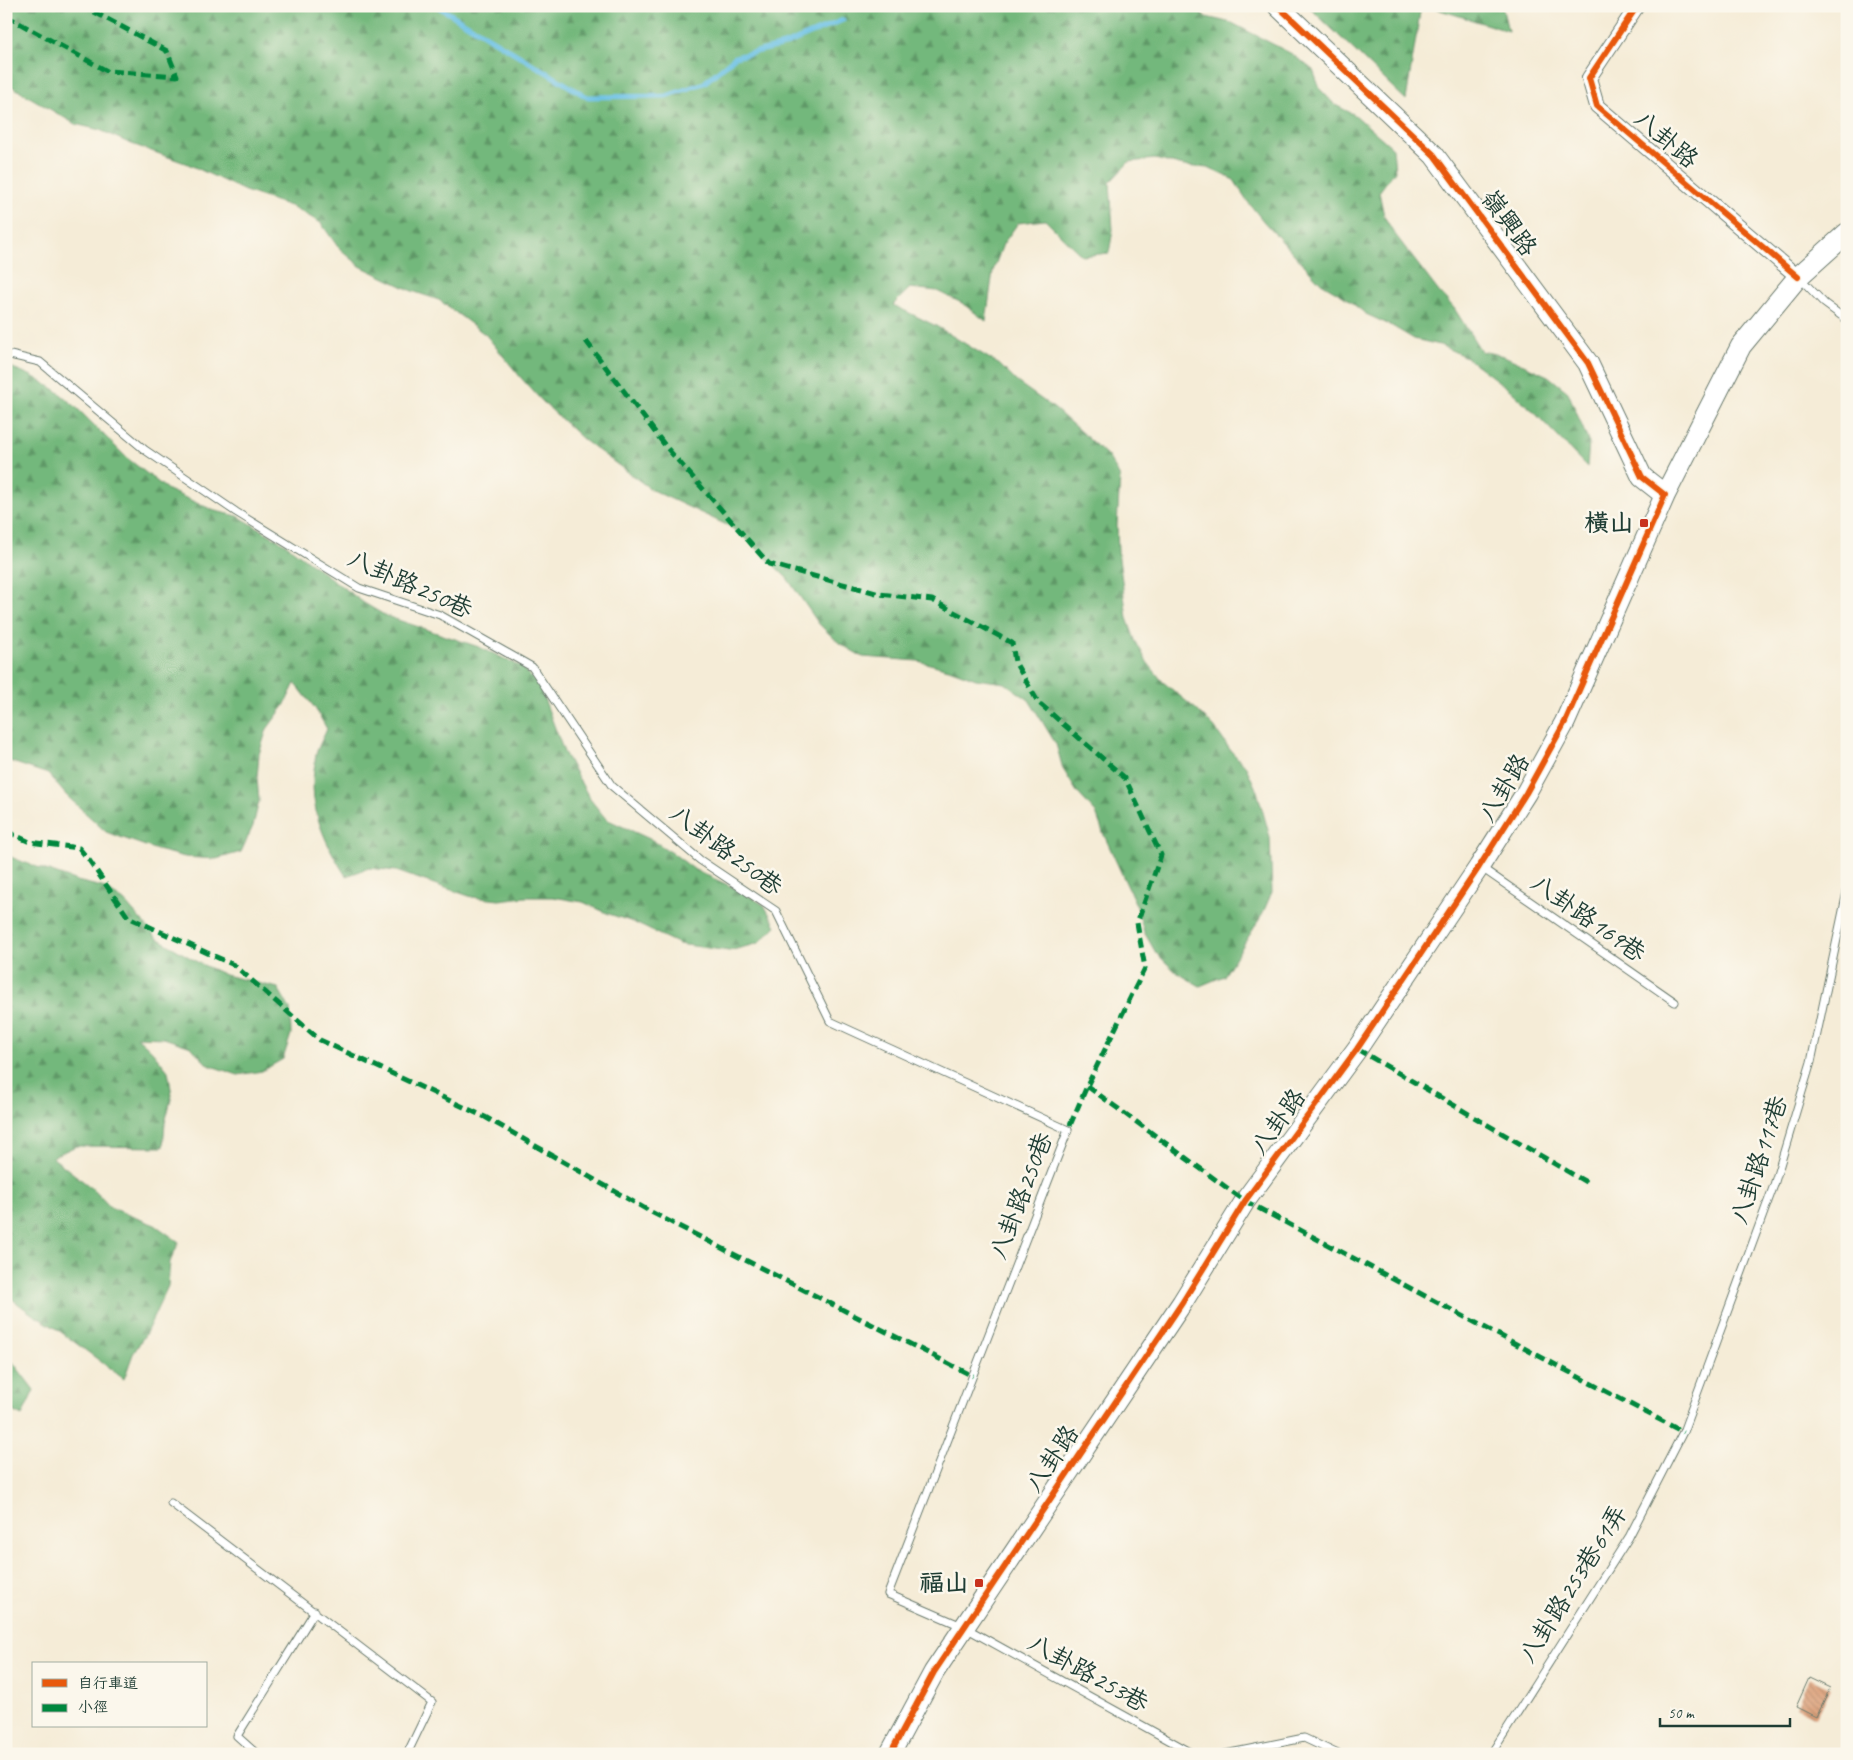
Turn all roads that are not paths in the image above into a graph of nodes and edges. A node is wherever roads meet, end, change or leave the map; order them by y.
1 (1278, 6) edge
2 (1637, 6) edge
3 (1847, 233) edge
4 (1798, 277) junction
5 (1847, 320) edge
6 (6, 354) edge
7 (1665, 495) junction
8 (1479, 867) junction
9 (1847, 892) edge
10 (1675, 1002) dead end
11 (1683, 1432) joint
12 (171, 1503) dead end
13 (315, 1611) junction
14 (964, 1626) junction
15 (257, 1754) edge
16 (407, 1754) edge
17 (890, 1754) edge
18 (1194, 1754) edge
19 (1225, 1754) edge
20 (1338, 1754) edge
21 (1491, 1754) edge

1 - 7 main road, 嶺興路
2 - 4 street, 八卦路
3 - 4 main road, 八卦路
4 - 5 lane
4 - 7 main road, 八卦路
6 - 14 lane, 八卦路250巷
7 - 8 main road, 八卦路
8 - 10 lane, 八卦路169巷
8 - 14 main road, 八卦路
9 - 11 lane, 八卦路117巷
11 - 21 lane, 八卦路253巷61弄
12 - 13 lane
13 - 15 lane
13 - 16 lane
14 - 17 main road, 八卦路
14 - 18 lane, 八卦路253巷
19 - 20 lane

